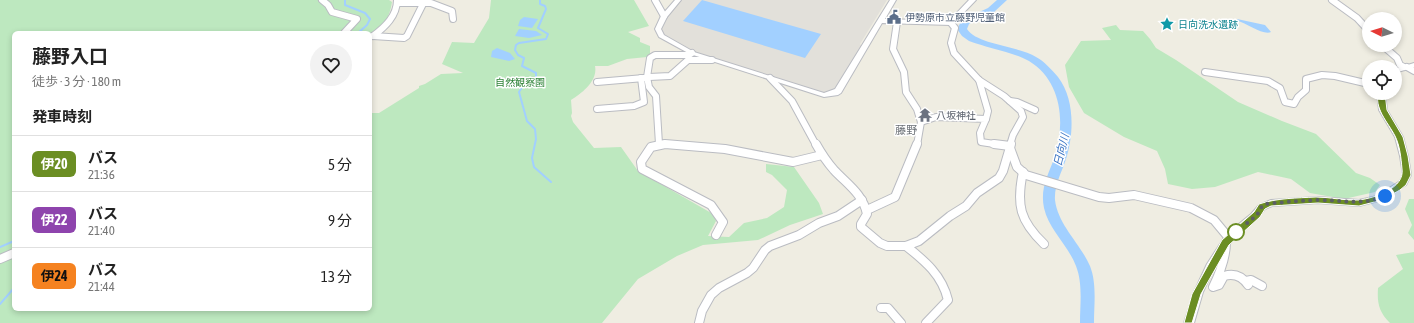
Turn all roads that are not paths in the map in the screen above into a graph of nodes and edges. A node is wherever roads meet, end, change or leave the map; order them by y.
1 (322, 0) edge
2 (655, 0) edge
3 (678, 0) edge
4 (893, 0) edge
5 (973, 0) edge
6 (1332, 0) edge
7 (424, 1) edge
8 (397, 2) edge
9 (664, 16) junction
10 (453, 19) dead end
11 (880, 21) junction
12 (897, 22) junction
13 (1362, 23) edge
14 (951, 24) junction
15 (346, 31) edge
16 (372, 37) edge
17 (1390, 52) edge
18 (692, 53) junction
19 (712, 60) junction
20 (1408, 66) edge
21 (1414, 70) edge
22 (1205, 72) dead end
23 (645, 78) junction
24 (770, 78) junction
25 (979, 80) junction
26 (597, 82) dead end
27 (1362, 82) edge
28 (1382, 100) edge
29 (1010, 101) junction
30 (597, 109) dead end
31 (1035, 110) dead end
32 (986, 120) junction
33 (921, 122) junction
34 (659, 144) junction
35 (1010, 147) junction
36 (822, 156) junction
37 (1023, 172) junction
38 (862, 200) junction
39 (867, 210) junction
40 (716, 236) dead end
41 (1228, 240) junction
42 (1044, 244) dead end
43 (906, 246) junction
44 (12, 254) edge
45 (0, 259) edge
46 (1262, 286) dead end
47 (881, 308) dead end
48 (699, 323) edge
49 (901, 323) edge
50 (926, 323) edge
51 (1189, 323) edge

1 - 15 street
2 - 9 street
3 - 9 street
4 - 11 street
5 - 14 street
6 - 13 street
7 - 8 street
7 - 10 street
7 - 16 street
8 - 16 street
9 - 18 street
11 - 12 street
11 - 24 street
12 - 14 street
12 - 33 street
14 - 25 street
17 - 20 street
18 - 19 street
18 - 34 street
19 - 23 street
19 - 24 street
20 - 21 street
22 - 27 street
23 - 26 street
23 - 30 street
24 - 36 street
25 - 29 street
25 - 32 street
28 - 41 street
29 - 31 street
29 - 35 street
32 - 33 street
32 - 35 street
33 - 39 street
34 - 36 street
34 - 40 street
35 - 37 street
35 - 43 street
36 - 38 street
37 - 41 street
37 - 42 street
38 - 39 street
38 - 48 street
39 - 43 street
41 - 46 street
41 - 51 street
43 - 50 street
44 - 45 street
47 - 49 street

